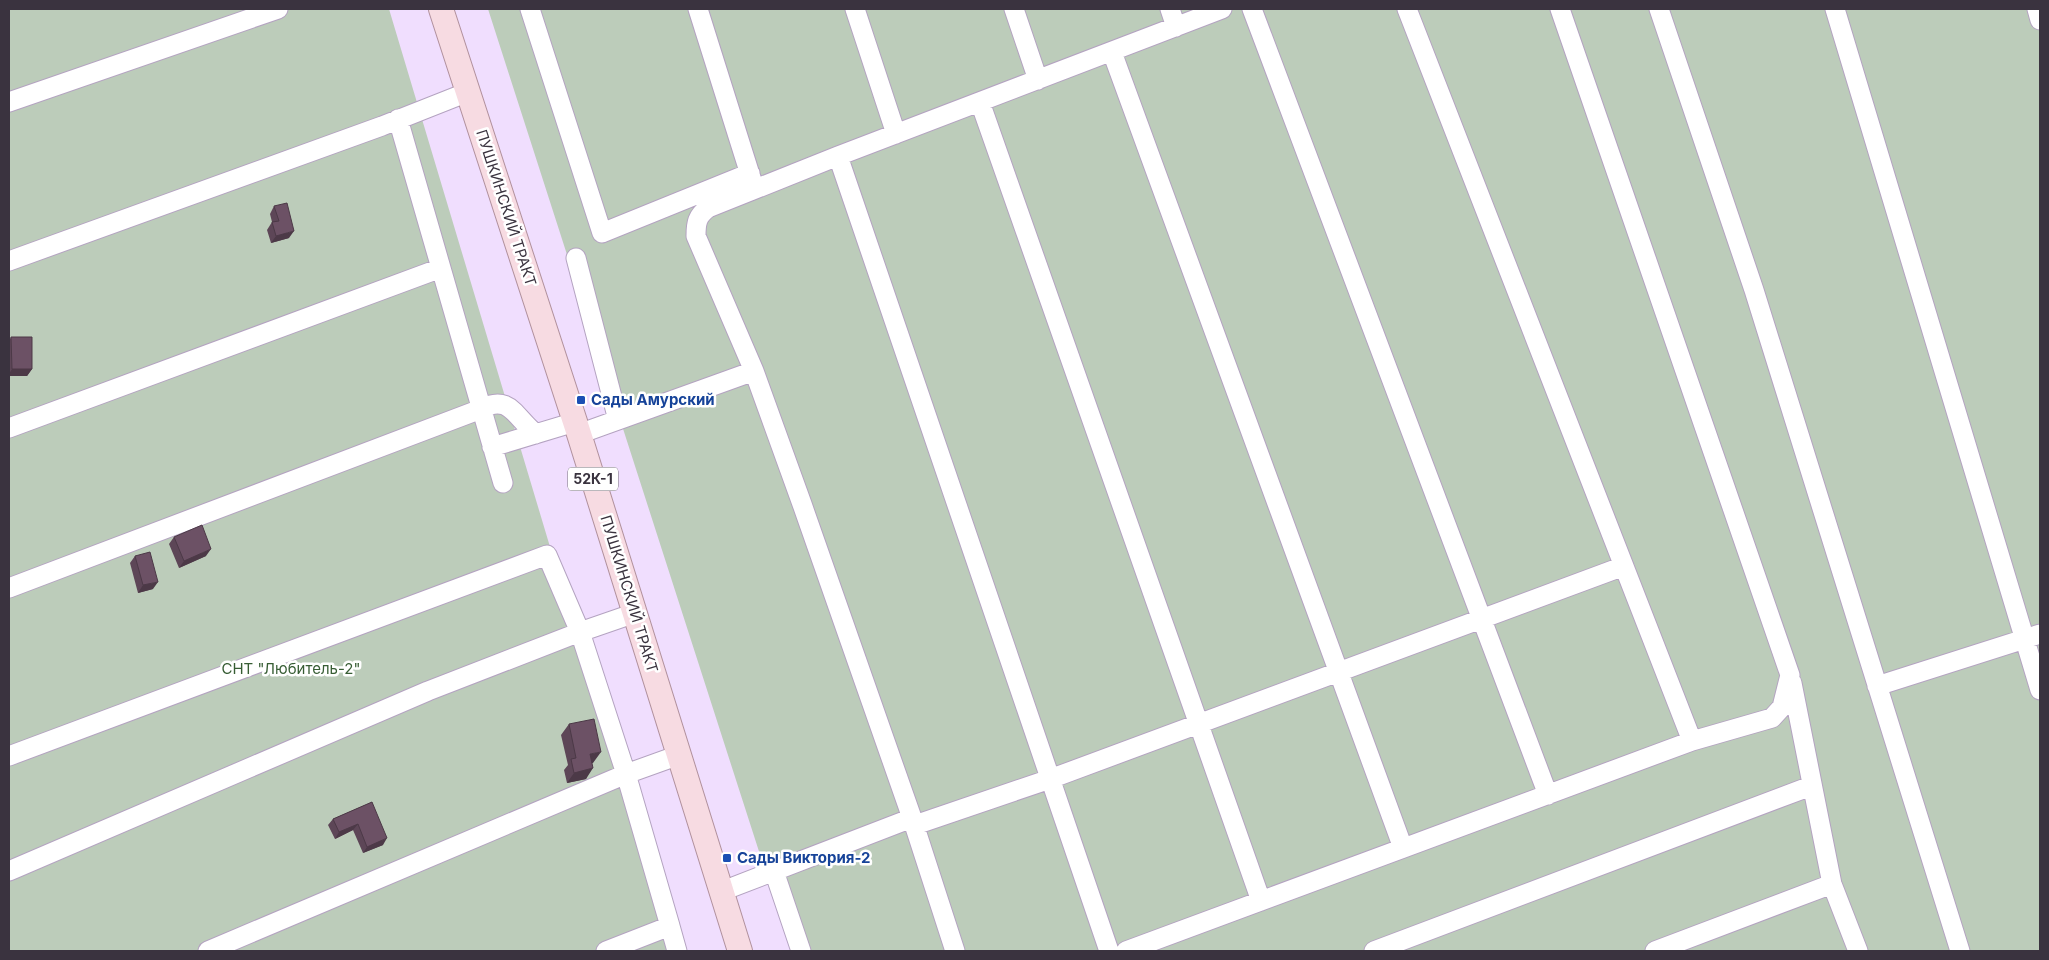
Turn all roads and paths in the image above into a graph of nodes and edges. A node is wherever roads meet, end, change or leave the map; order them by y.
1 (278, 9) edge
2 (441, 9) edge
3 (530, 9) edge
4 (698, 9) edge
5 (855, 9) edge
6 (1014, 9) edge
7 (1170, 9) edge
8 (1222, 9) edge
9 (1252, 9) edge
10 (1407, 9) edge
11 (1560, 9) edge
12 (1659, 9) edge
13 (1836, 9) edge
14 (2037, 9) edge
15 (2040, 20) edge
16 (1176, 27) junction
17 (1112, 52) junction
18 (1038, 80) junction
19 (468, 92) junction
20 (9, 102) edge
21 (980, 102) junction
22 (398, 119) junction
23 (896, 134) junction
24 (838, 156) junction
25 (752, 181) junction
26 (576, 258) dead end
27 (9, 262) edge
28 (441, 268) junction
29 (754, 371) junction
30 (481, 409) junction
31 (618, 420) junction
32 (9, 428) edge
33 (577, 428) junction
34 (536, 434) junction
35 (492, 447) junction
36 (503, 483) dead end
37 (1624, 566) junction
38 (9, 588) edge
39 (635, 613) junction
40 (1482, 620) junction
41 (580, 632) junction
42 (2033, 637) edge
43 (1338, 672) junction
44 (1790, 675) junction
45 (1877, 686) junction
46 (2040, 690) edge
47 (1199, 724) junction
48 (1692, 741) junction
49 (679, 755) junction
50 (9, 756) edge
51 (626, 774) junction
52 (1050, 779) junction
53 (1811, 786) junction
54 (1548, 795) junction
55 (914, 822) junction
56 (1403, 848) junction
57 (9, 871) edge
58 (774, 871) junction
59 (1832, 884) junction
60 (720, 892) junction
61 (1261, 901) junction
62 (670, 926) junction
63 (208, 951) edge
64 (606, 951) edge
65 (677, 951) edge
66 (740, 951) edge
67 (801, 951) edge
68 (955, 951) edge
69 (1109, 951) edge
70 (1126, 951) edge
71 (1374, 951) edge
72 (1655, 951) edge
73 (1858, 951) edge
74 (1960, 951) edge

1 - 20 lane
2 - 19 main road, ПУШКИНСКИЙ ТРАКТ / 52К-1
3 - 25 lane
4 - 25 lane
5 - 23 lane
6 - 18 lane
7 - 16 lane
8 - 16 lane
9 - 40 lane
10 - 37 lane
11 - 44 lane
12 - 45 lane
13 - 42 lane
14 - 15 lane
16 - 17 lane
17 - 18 lane
17 - 43 lane
18 - 21 lane
19 - 22 lane
19 - 33 main road, ПУШКИНСКИЙ ТРАКТ / 52К-1
21 - 23 lane
21 - 47 lane
22 - 27 lane
22 - 28 lane
23 - 24 lane
24 - 25 lane
24 - 52 lane
25 - 29 lane
26 - 31 lane
28 - 30 lane
28 - 32 lane
29 - 31 lane
29 - 55 lane
30 - 34 lane
30 - 35 lane
30 - 38 lane
31 - 33 lane
33 - 34 lane
33 - 39 main road, ПУШКИНСКИЙ ТРАКТ / 52К-1
34 - 35 lane
35 - 36 lane
37 - 40 lane
37 - 48 lane
39 - 41 lane
39 - 49 main road, ПУШКИНСКИЙ ТРАКТ / 52К-1
40 - 43 lane
40 - 54 lane
41 - 50 lane
41 - 51 lane
41 - 57 lane
42 - 45 lane
42 - 46 lane
43 - 47 lane
43 - 56 lane
44 - 48 lane
44 - 53 lane
45 - 74 lane
47 - 52 lane
47 - 61 lane
48 - 54 lane
49 - 51 lane
49 - 60 main road, ПУШКИНСКИЙ ТРАКТ / 52К-1
51 - 62 lane
51 - 63 lane
52 - 55 lane
52 - 69 lane
53 - 59 lane
53 - 71 lane
54 - 56 lane
55 - 58 lane
55 - 68 lane
56 - 61 lane
58 - 60 lane
58 - 67 lane
59 - 72 lane
59 - 73 lane
60 - 66 main road, ПУШКИНСКИЙ ТРАКТ / 52К-1
61 - 70 lane
62 - 64 lane
62 - 65 lane

